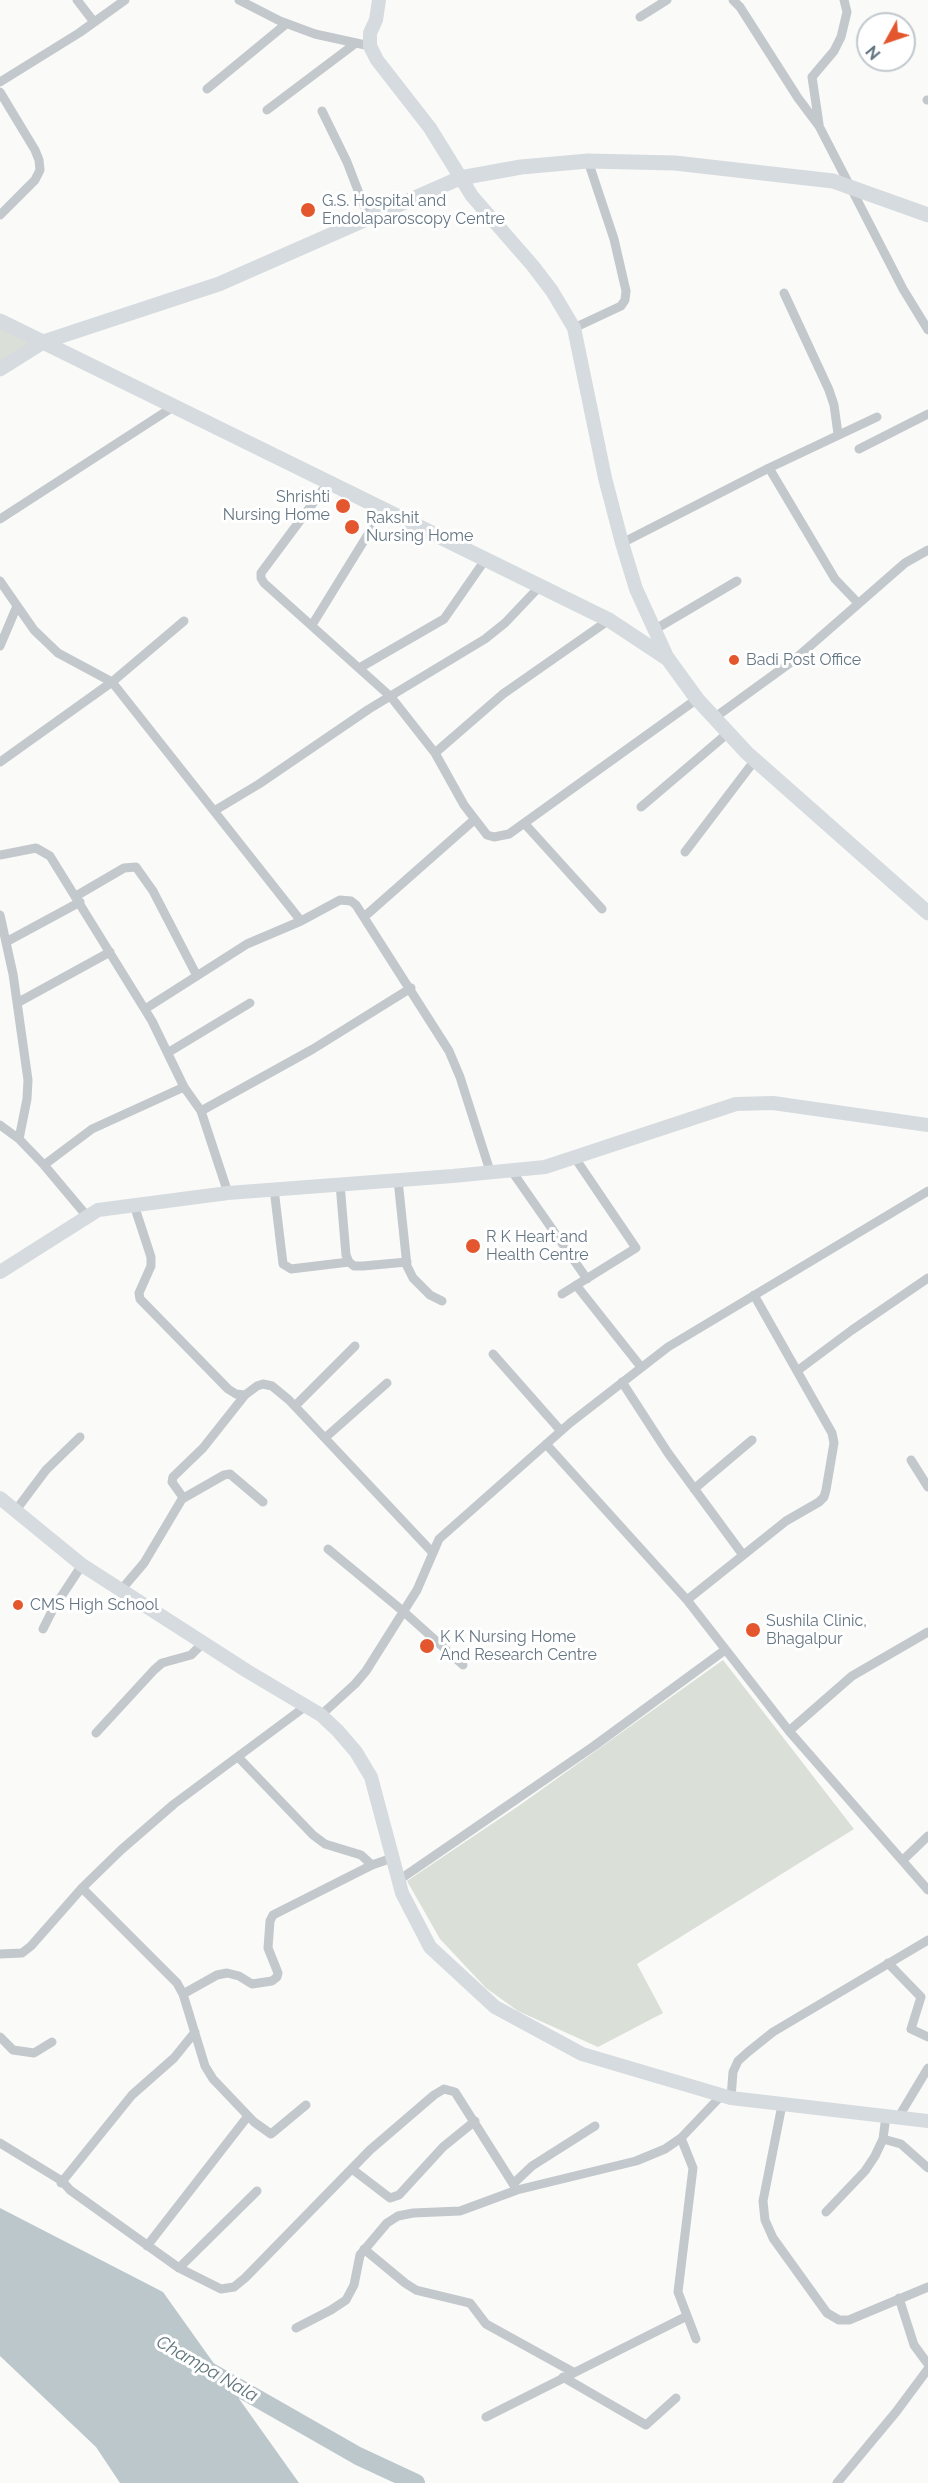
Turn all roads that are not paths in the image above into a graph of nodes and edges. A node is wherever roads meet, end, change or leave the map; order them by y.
1 (77, 0) edge
2 (125, 0) edge
3 (239, 0) edge
4 (379, 0) edge
5 (667, 0) edge
6 (733, 0) edge
7 (844, 0) edge
8 (640, 17) dead end
9 (94, 22) junction
10 (286, 24) junction
11 (363, 44) junction
12 (0, 82) edge
13 (207, 89) dead end
14 (0, 92) edge
15 (267, 110) dead end
16 (322, 111) dead end
17 (819, 126) junction
18 (588, 161) junction
19 (460, 178) junction
20 (851, 186) junction
21 (0, 215) edge
22 (928, 215) edge
23 (369, 219) junction
24 (784, 293) dead end
25 (0, 321) edge
26 (574, 328) junction
27 (928, 330) edge
28 (43, 342) junction
29 (0, 369) edge
30 (174, 407) junction
31 (928, 414) edge
32 (877, 417) dead end
33 (838, 434) junction
34 (859, 449) dead end
35 (769, 468) junction
36 (328, 483) junction
37 (382, 510) junction
38 (0, 519) edge
39 (622, 543) junction
40 (928, 550) edge
41 (485, 560) junction
42 (0, 581) edge
43 (736, 581) dead end
44 (541, 585) junction
45 (858, 603) junction
46 (17, 606) junction
47 (609, 620) junction
48 (184, 621) dead end
49 (312, 625) junction
50 (654, 630) junction
51 (0, 646) edge
52 (668, 659) junction
53 (361, 667) junction
54 (112, 682) junction
55 (392, 697) junction
56 (697, 699) junction
57 (714, 718) junction
58 (728, 733) junction
59 (435, 753) junction
60 (755, 760) junction
61 (0, 762) edge
62 (641, 807) dead end
63 (214, 811) junction
64 (474, 820) junction
65 (524, 823) junction
66 (684, 852) dead end
67 (0, 855) edge
68 (78, 899) junction
69 (602, 909) dead end
70 (928, 913) edge
71 (364, 917) junction
72 (0, 920) edge
73 (301, 921) junction
74 (6, 942) junction
75 (111, 952) junction
76 (197, 976) junction
77 (411, 988) junction
78 (17, 1003) junction
79 (250, 1003) dead end
80 (145, 1009) junction
81 (169, 1052) junction
82 (184, 1087) junction
83 (201, 1111) junction
84 (0, 1125) edge
85 (928, 1125) edge
86 (19, 1139) junction
87 (575, 1158) junction
88 (44, 1166) junction
89 (511, 1170) junction
90 (490, 1172) junction
91 (398, 1180) junction
92 (340, 1185) junction
93 (274, 1189) junction
94 (928, 1191) edge
95 (228, 1193) junction
96 (134, 1205) junction
97 (86, 1215) junction
98 (349, 1262) junction
99 (407, 1262) junction
100 (0, 1272) edge
101 (928, 1278) edge
102 (587, 1279) junction
103 (576, 1286) junction
104 (562, 1294) dead end
105 (754, 1295) junction
106 (442, 1301) dead end
107 (355, 1346) dead end
108 (493, 1354) dead end
109 (642, 1367) junction
110 (797, 1371) junction
111 (622, 1382) junction
112 (387, 1383) dead end
113 (245, 1395) junction
114 (295, 1406) junction
115 (561, 1431) junction
116 (80, 1437) dead end
117 (326, 1437) junction
118 (752, 1440) dead end
119 (546, 1444) junction
120 (911, 1460) dead end
121 (928, 1487) edge
122 (694, 1489) junction
123 (0, 1498) edge
124 (182, 1499) junction
125 (263, 1502) dead end
126 (16, 1510) junction
127 (328, 1549) dead end
128 (433, 1553) junction
129 (743, 1556) junction
130 (82, 1565) junction
131 (121, 1590) junction
132 (687, 1600) junction
133 (404, 1611) junction
134 (43, 1629) dead end
135 (928, 1632) edge
136 (203, 1643) junction
137 (725, 1650) junction
138 (463, 1665) dead end
139 (306, 1706) junction
140 (321, 1715) junction
141 (789, 1731) junction
142 (96, 1733) dead end
143 (239, 1758) junction
144 (928, 1836) edge
145 (392, 1858) junction
146 (903, 1860) junction
147 (372, 1865) junction
148 (399, 1881) junction
149 (82, 1888) junction
150 (928, 1890) edge
151 (928, 1940) edge
152 (2, 1957) edge
153 (888, 1963) junction
154 (183, 1994) junction
155 (195, 2032) junction
156 (0, 2037) edge
157 (928, 2037) edge
158 (52, 2042) dead end
159 (928, 2068) edge
160 (726, 2097) junction
161 (306, 2105) dead end
162 (782, 2105) junction
163 (248, 2116) junction
164 (892, 2117) junction
165 (475, 2121) junction
166 (928, 2121) edge
167 (595, 2126) dead end
168 (681, 2139) junction
169 (883, 2139) junction
170 (0, 2143) edge
171 (928, 2168) edge
172 (352, 2169) junction
173 (60, 2183) junction
174 (515, 2187) junction
175 (256, 2191) dead end
176 (826, 2212) dead end
177 (147, 2246) junction
178 (364, 2249) junction
179 (179, 2268) junction
180 (928, 2287) edge
181 (899, 2298) junction
182 (687, 2316) junction
183 (296, 2328) dead end
184 (696, 2339) dead end
185 (928, 2364) edge
186 (928, 2369) edge
187 (573, 2372) junction
188 (563, 2377) junction
189 (676, 2398) dead end
190 (486, 2417) dead end
191 (837, 2483) edge

1 - 9 street
2 - 9 street
3 - 10 street
4 - 11 street
5 - 8 street
6 - 17 street
7 - 17 street
9 - 12 street
10 - 11 street
10 - 13 street
11 - 15 street
11 - 19 street
14 - 21 street
16 - 23 street
17 - 20 street
18 - 19 main road
18 - 20 main road
18 - 26 street
19 - 23 main road
19 - 26 street
20 - 22 main road
20 - 27 street
23 - 28 main road
24 - 33 street
25 - 28 main road
26 - 39 street
28 - 29 main road
28 - 30 main road
30 - 36 main road
30 - 38 street
31 - 34 street
32 - 33 street
33 - 35 street
35 - 39 street
35 - 45 street
36 - 37 main road
36 - 49 street
37 - 41 main road
37 - 49 street
39 - 50 street
40 - 45 street
41 - 44 main road
41 - 53 street
42 - 46 street
43 - 50 street
44 - 47 main road
44 - 55 street
45 - 57 street
46 - 51 street
46 - 54 street
47 - 52 main road
47 - 59 street
48 - 54 street
49 - 53 street
50 - 52 street
52 - 56 main road
53 - 55 street
54 - 61 street
54 - 63 street
55 - 59 street
55 - 63 street
56 - 57 main road
56 - 65 street
57 - 58 main road
58 - 60 main road
58 - 62 street
59 - 64 street
60 - 66 street
60 - 70 main road
63 - 73 street
64 - 65 street
64 - 71 street
65 - 69 street
67 - 68 street
68 - 74 street
68 - 75 street
68 - 76 street
71 - 73 street
71 - 77 street
72 - 74 street
73 - 76 street
74 - 78 street
75 - 78 street
75 - 80 street
76 - 80 street
77 - 83 street
77 - 90 street
78 - 86 street
79 - 81 street
80 - 81 street
81 - 82 street
82 - 83 street
82 - 88 street
83 - 95 street
84 - 86 street
85 - 87 street
86 - 88 street
87 - 89 street
87 - 102 street
88 - 97 street
89 - 90 street
89 - 102 street
90 - 91 street
91 - 92 street
91 - 99 street
92 - 93 street
92 - 98 street
93 - 95 street
93 - 98 street
94 - 105 street
95 - 96 street
96 - 97 street
96 - 113 street
97 - 100 street
98 - 99 street
99 - 106 street
101 - 110 street
102 - 103 street
103 - 104 street
103 - 109 street
105 - 109 street
105 - 110 street
107 - 114 street
108 - 115 street
109 - 111 street
110 - 129 street
111 - 115 street
111 - 122 street
112 - 117 street
113 - 114 street
113 - 124 street
114 - 117 street
115 - 119 street
116 - 126 street
117 - 128 street
118 - 122 street
119 - 128 street
119 - 132 street
120 - 121 street
122 - 129 street
123 - 126 street
124 - 125 street
124 - 131 street
126 - 130 street
127 - 133 street
128 - 133 street
129 - 132 street
130 - 131 street
130 - 134 street
131 - 136 street
132 - 137 street
133 - 138 street
133 - 140 street
135 - 141 street
136 - 139 street
136 - 142 street
137 - 141 street
137 - 148 street
139 - 140 street
139 - 143 street
140 - 145 street
141 - 146 street
143 - 147 street
143 - 149 street
144 - 146 street
145 - 147 street
145 - 148 street
146 - 150 street
147 - 154 street
148 - 160 street
149 - 152 street
149 - 154 street
151 - 153 street
153 - 157 street
153 - 160 street
154 - 155 street
155 - 163 street
155 - 173 street
156 - 158 street
159 - 164 street
160 - 162 street
160 - 168 street
161 - 163 street
162 - 164 street
162 - 181 street
163 - 177 street
164 - 166 street
164 - 169 street
165 - 172 street
165 - 172 street
165 - 174 street
167 - 174 street
168 - 174 street
168 - 182 street
169 - 171 street
169 - 176 street
170 - 173 street
172 - 179 street
173 - 177 street
174 - 178 street
175 - 179 street
177 - 179 street
178 - 183 street
178 - 187 street
180 - 181 street
181 - 185 street
182 - 184 street
182 - 187 street
186 - 191 street
187 - 188 street
188 - 189 street
188 - 190 street

